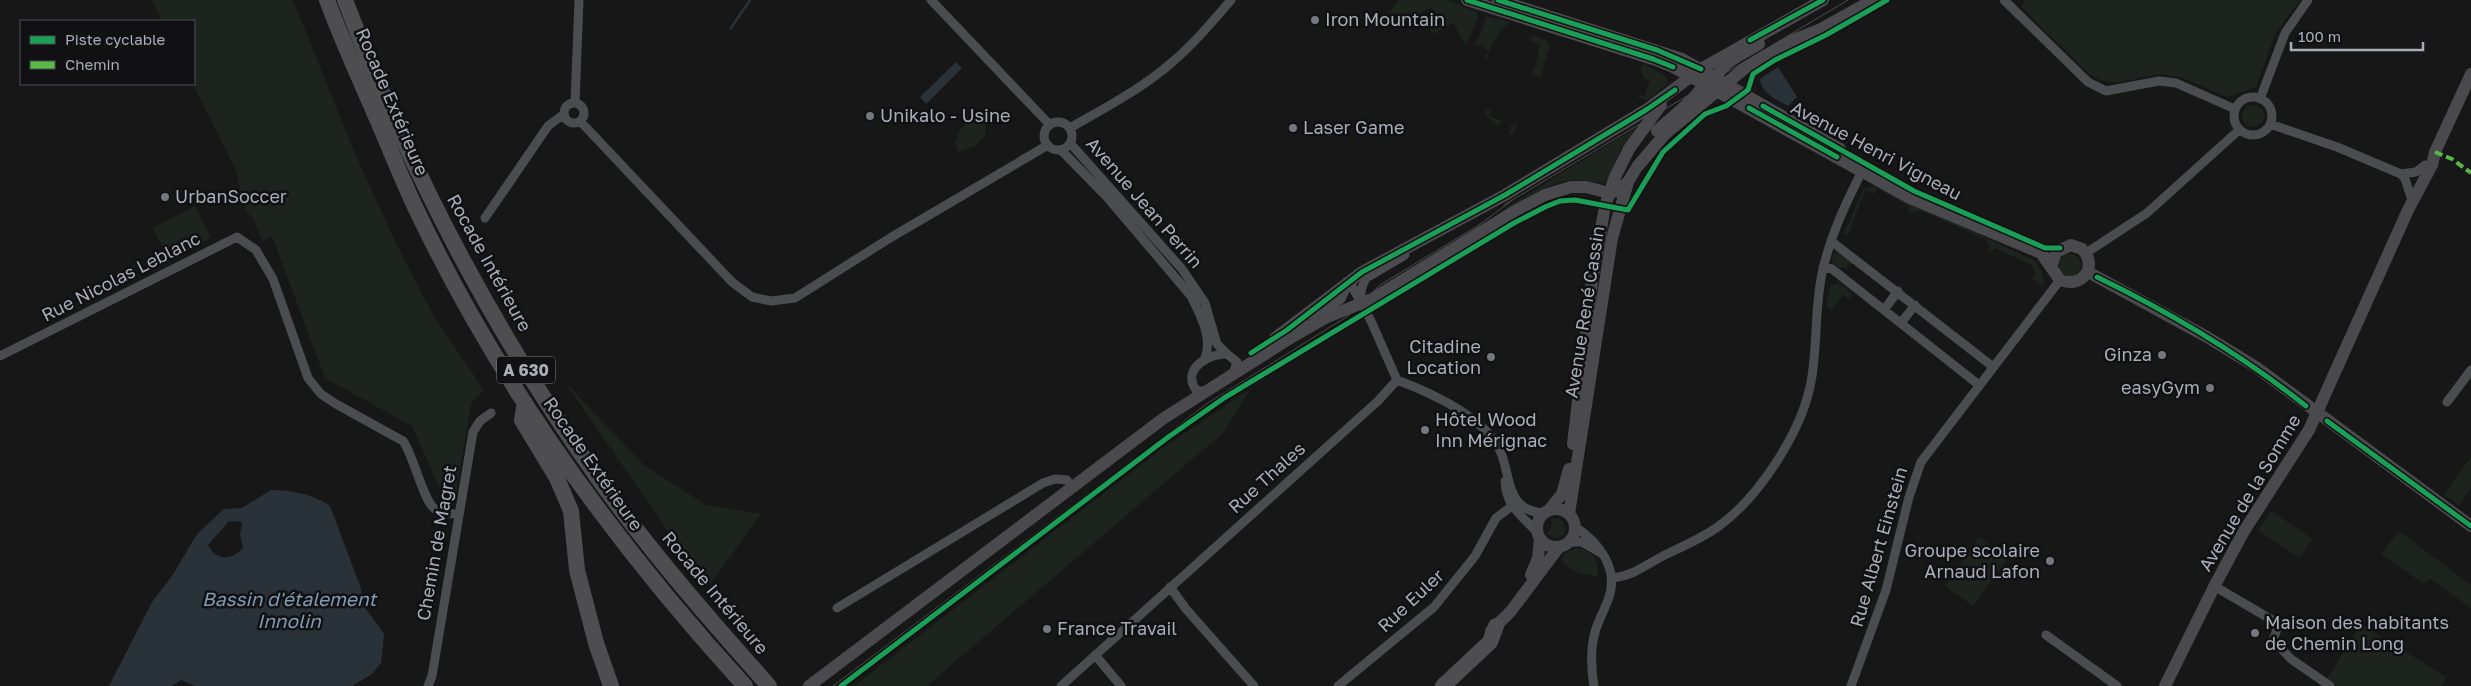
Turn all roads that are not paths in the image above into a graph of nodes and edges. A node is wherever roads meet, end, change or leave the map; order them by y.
1 (317, 0) edge
2 (327, 0) edge
3 (579, 0) edge
4 (931, 0) edge
5 (1231, 0) edge
6 (1467, 0) edge
7 (1498, 0) edge
8 (1823, 0) edge
9 (1857, 0) edge
10 (1873, 0) edge
11 (2308, 0) edge
12 (2010, 2) edge
13 (349, 4) edge
14 (1784, 21) junction
15 (1821, 29) junction
16 (342, 40) junction
17 (1701, 69) junction
18 (2471, 74) edge
19 (1690, 77) junction
20 (1716, 84) junction
21 (1675, 90) junction
22 (2260, 99) junction
23 (574, 103) junction
24 (2236, 109) junction
25 (564, 114) junction
26 (580, 121) junction
27 (2270, 124) junction
28 (1050, 125) junction
29 (1070, 128) junction
30 (2239, 130) junction
31 (1070, 143) junction
32 (1048, 145) junction
33 (1061, 150) junction
34 (2435, 152) junction
35 (2425, 165) junction
36 (1862, 171) junction
37 (2401, 174) junction
38 (1628, 182) junction
39 (1608, 193) junction
40 (2411, 201) junction
41 (486, 218) dead end
42 (1442, 229) junction
43 (1831, 240) junction
44 (2060, 248) junction
45 (2086, 253) junction
46 (2051, 266) junction
47 (1823, 267) junction
48 (2088, 272) junction
49 (2060, 280) junction
50 (1349, 282) junction
51 (1192, 290) junction
52 (1898, 291) junction
53 (1361, 302) junction
54 (1915, 305) junction
55 (1884, 310) junction
56 (1901, 323) junction
57 (1292, 337) junction
58 (0, 356) edge
59 (1205, 358) junction
60 (1232, 358) junction
61 (1992, 366) junction
62 (2471, 370) edge
63 (1232, 376) junction
64 (1397, 380) junction
65 (1979, 385) junction
66 (1201, 391) junction
67 (2447, 402) dead end
68 (526, 403) junction
69 (491, 413) dead end
70 (2317, 414) junction
71 (1505, 466) junction
72 (1072, 487) junction
73 (1512, 506) junction
74 (1547, 512) junction
75 (458, 515) junction
76 (1571, 520) junction
77 (2471, 526) edge
78 (1538, 535) junction
79 (1564, 544) junction
80 (1607, 562) junction
81 (1612, 578) junction
82 (2214, 586) junction
83 (1170, 587) junction
84 (1518, 602) junction
85 (837, 608) dead end
86 (685, 620) junction
87 (1496, 626) junction
88 (2046, 636) dead end
89 (1095, 655) junction
90 (811, 684) edge
91 (428, 686) edge
92 (611, 686) edge
93 (736, 686) edge
94 (745, 686) edge
95 (769, 686) edge
96 (1061, 686) edge
97 (1121, 686) edge
98 (1254, 686) edge
99 (1338, 686) edge
100 (1433, 686) edge
101 (1443, 686) edge
102 (1594, 686) edge
103 (1851, 686) edge
104 (2117, 686) edge
105 (2165, 686) edge
106 (2330, 686) edge

1 - 16 highway
2 - 16 highway, Rocade Extérieure / A 630
3 - 23 street
4 - 28 street
5 - 29 street
6 - 19 street, Avenue Henri Vigneau
7 - 17 street
8 - 14 street
9 - 15 street
10 - 15 street
11 - 22 street
12 - 24 street
13 - 95 highway, Rocade Intérieure / A 630
14 - 17 street
14 - 20 street
15 - 20 street
16 - 68 highway, Rocade Extérieure / A 630
17 - 19 street
17 - 20 street
18 - 34 street, Avenue de la Somme
19 - 20 street, Avenue Henri Vigneau
19 - 21 street
20 - 36 street, Avenue Henri Vigneau
20 - 38 street, Avenue René Cassin
20 - 44 street, Avenue Henri Vigneau
21 - 39 street, Avenue René Cassin
21 - 42 street
22 - 24 street
22 - 27 street
23 - 25 street
23 - 26 street
24 - 30 street
25 - 26 street
25 - 41 street
26 - 32 street
27 - 30 street
27 - 37 street
28 - 29 street
28 - 32 street
29 - 31 street
30 - 45 street
31 - 33 street
31 - 51 street, Avenue Jean Perrin
32 - 33 street
33 - 51 street, Avenue Jean Perrin
34 - 35 street, Avenue de la Somme
34 - 40 street, Avenue de la Somme
35 - 37 street
35 - 40 street, Avenue de la Somme
36 - 43 street
36 - 46 street, Avenue Henri Vigneau
37 - 40 street
38 - 39 street
38 - 76 street, Avenue René Cassin
39 - 53 street
39 - 74 street, Avenue René Cassin
40 - 70 street, Avenue de la Somme
42 - 50 street
42 - 53 street
43 - 47 street
43 - 52 street
44 - 45 street, Avenue Henri Vigneau
44 - 46 street
45 - 48 street
46 - 49 street, Avenue Henri Vigneau
47 - 55 street
47 - 81 street
48 - 49 street
48 - 70 street
49 - 61 street, Rue Albert Einstein
50 - 53 street
50 - 57 street
50 - 60 street
51 - 59 street, Avenue Jean Perrin
51 - 60 street, Avenue Jean Perrin
52 - 54 street
52 - 55 street
53 - 57 street
53 - 64 street
54 - 56 street
54 - 61 street
55 - 56 street
56 - 65 street
57 - 63 street
58 - 75 street, Rue Nicolas Leblanc
59 - 60 street
59 - 66 street
60 - 63 street
60 - 66 street
61 - 65 street, Rue Albert Einstein
62 - 67 street
63 - 66 street
64 - 71 street
64 - 83 street, Rue Thales
65 - 103 street, Rue Albert Einstein
66 - 72 street
68 - 86 highway, Rocade Extérieure / A 630
68 - 92 highway
69 - 75 street, Chemin de Magret
70 - 77 street
70 - 82 street, Avenue de la Somme
71 - 73 street
71 - 74 street
72 - 85 street
72 - 90 street
73 - 78 street
73 - 99 street, Rue Euler
74 - 76 street
74 - 78 street
75 - 91 street, Chemin de Magret
76 - 79 street
76 - 80 street
78 - 79 street
78 - 84 street
79 - 80 street
79 - 84 street
80 - 81 street
81 - 102 street
82 - 105 street, Avenue de la Somme
82 - 106 street
83 - 89 street, Rue Thales
83 - 98 street
84 - 87 street
86 - 93 highway
86 - 94 highway, Rocade Extérieure / A 630
87 - 100 street
87 - 101 highway
88 - 104 street
89 - 96 street, Rue Thales
89 - 97 street

